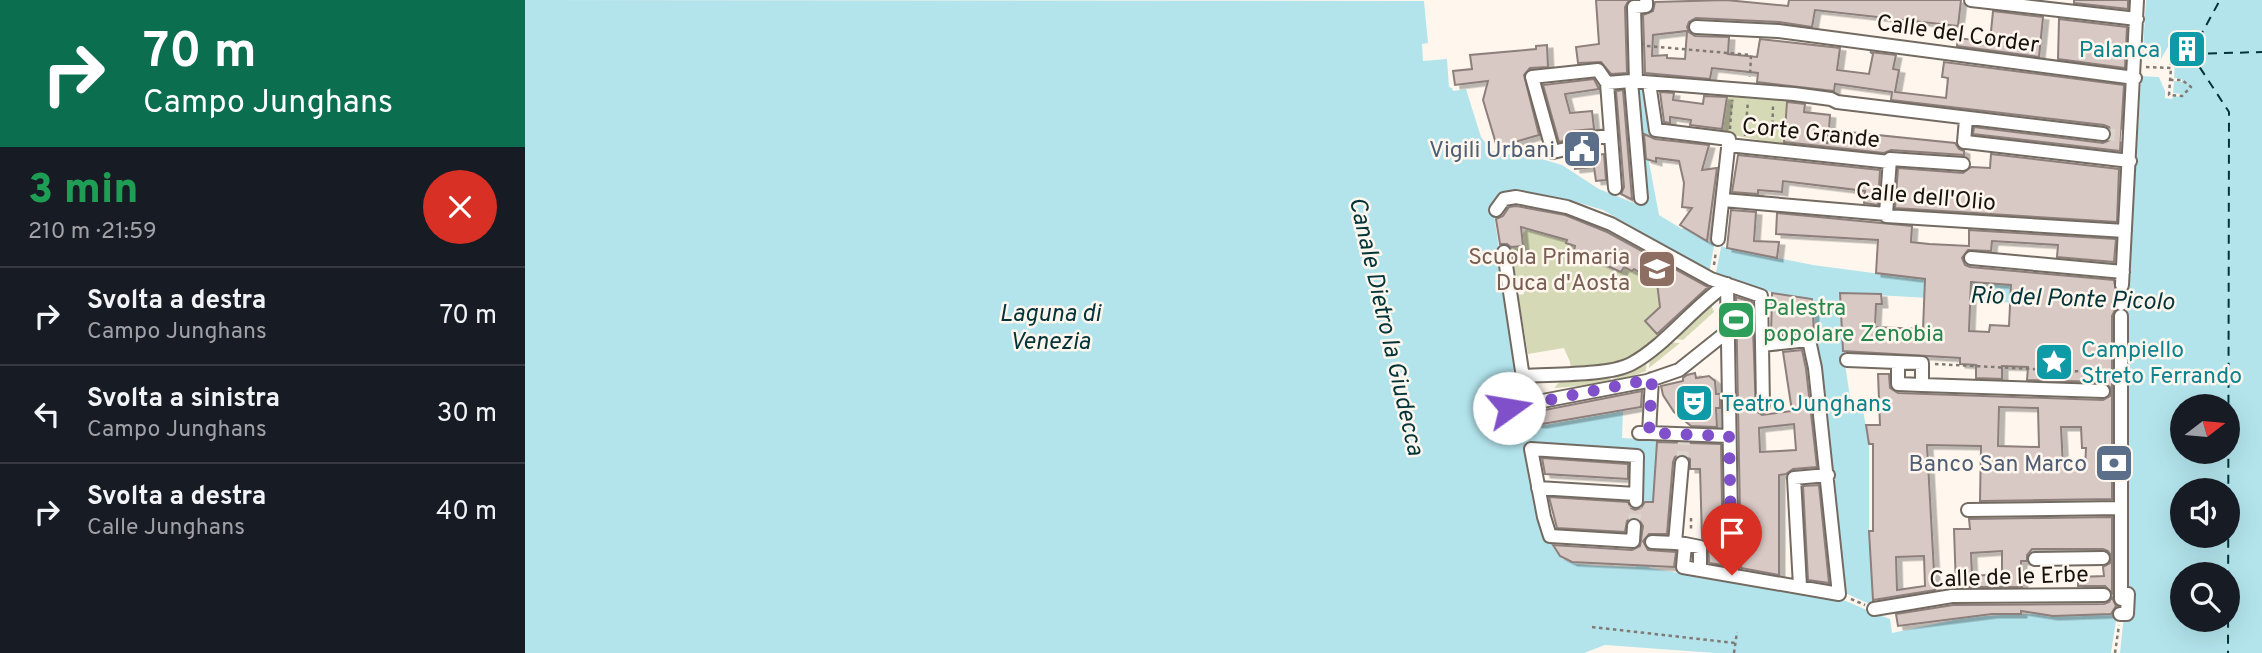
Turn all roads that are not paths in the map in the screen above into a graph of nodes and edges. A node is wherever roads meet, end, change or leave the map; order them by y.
1 (1971, 0) edge
2 (2137, 0) edge
3 (1646, 2) dead end
4 (2137, 19) junction
5 (1696, 27) dead end
6 (2135, 74) junction
7 (1604, 78) junction
8 (1639, 82) junction
9 (1967, 119) junction
10 (2103, 134) tunnel mouth
11 (1610, 136) junction
12 (1728, 142) junction
13 (2130, 161) junction
14 (1890, 162) junction
15 (1963, 164) dead end
16 (1615, 188) dead end
17 (1641, 198) dead end
18 (1723, 200) junction
19 (1496, 210) dead end
20 (1886, 214) junction
21 (2125, 231) junction
22 (1718, 239) road end
23 (1504, 252) dead end
24 (1971, 258) dead end
25 (2123, 272) junction
26 (1727, 284) junction
27 (1728, 331) junction
28 (1762, 345) junction
29 (1847, 360) dead end
30 (1898, 362) junction
31 (1652, 379) junction
32 (1523, 380) junction
33 (1922, 385) junction
34 (2103, 391) dead end
35 (1527, 404) junction
36 (1763, 406) dead end
37 (1729, 436) junction
38 (1683, 469) tunnel mouth
39 (1828, 475) junction
40 (1538, 488) junction
41 (2120, 508) junction
42 (1968, 510) dead end
43 (1634, 526) dead end
44 (1652, 542) dead end
45 (1680, 544) junction
46 (2103, 558) dead end
47 (2035, 559) dead end
48 (1700, 570) junction
49 (1732, 575) junction
50 (1800, 586) junction
51 (2115, 596) junction
52 (1874, 609) road end
53 (2120, 614) road end

1 - 4 street
2 - 4 street
3 - 8 street
4 - 6 street
5 - 6 street, Calle del Corder
6 - 13 street
7 - 8 street
7 - 11 street
7 - 11 street
8 - 9 street
8 - 12 street, Corte Grande
8 - 17 street
9 - 10 street
9 - 13 street
11 - 16 street
12 - 14 street, Corte Grande
12 - 18 street
13 - 21 street
14 - 15 street, Corte Grande
14 - 20 street
18 - 20 street, Calle dell'Olio
18 - 22 street
19 - 26 street
20 - 21 street, Calle dell'Olio
21 - 25 street
23 - 32 street
24 - 25 street
25 - 41 street
26 - 27 street
26 - 28 street
26 - 32 street
27 - 31 street
27 - 37 street
28 - 36 street
28 - 39 street
29 - 30 street
30 - 33 street
30 - 33 street
31 - 35 street
31 - 37 street
32 - 35 street
32 - 35 street
33 - 34 street
37 - 49 street
38 - 45 street
39 - 50 street
39 - 50 street
40 - 40 street
40 - 43 street
41 - 42 street
41 - 51 street
44 - 45 street
45 - 48 street
45 - 48 street
46 - 47 street
48 - 49 street
49 - 50 street
51 - 52 street, Calle de le Erbe
51 - 53 street

